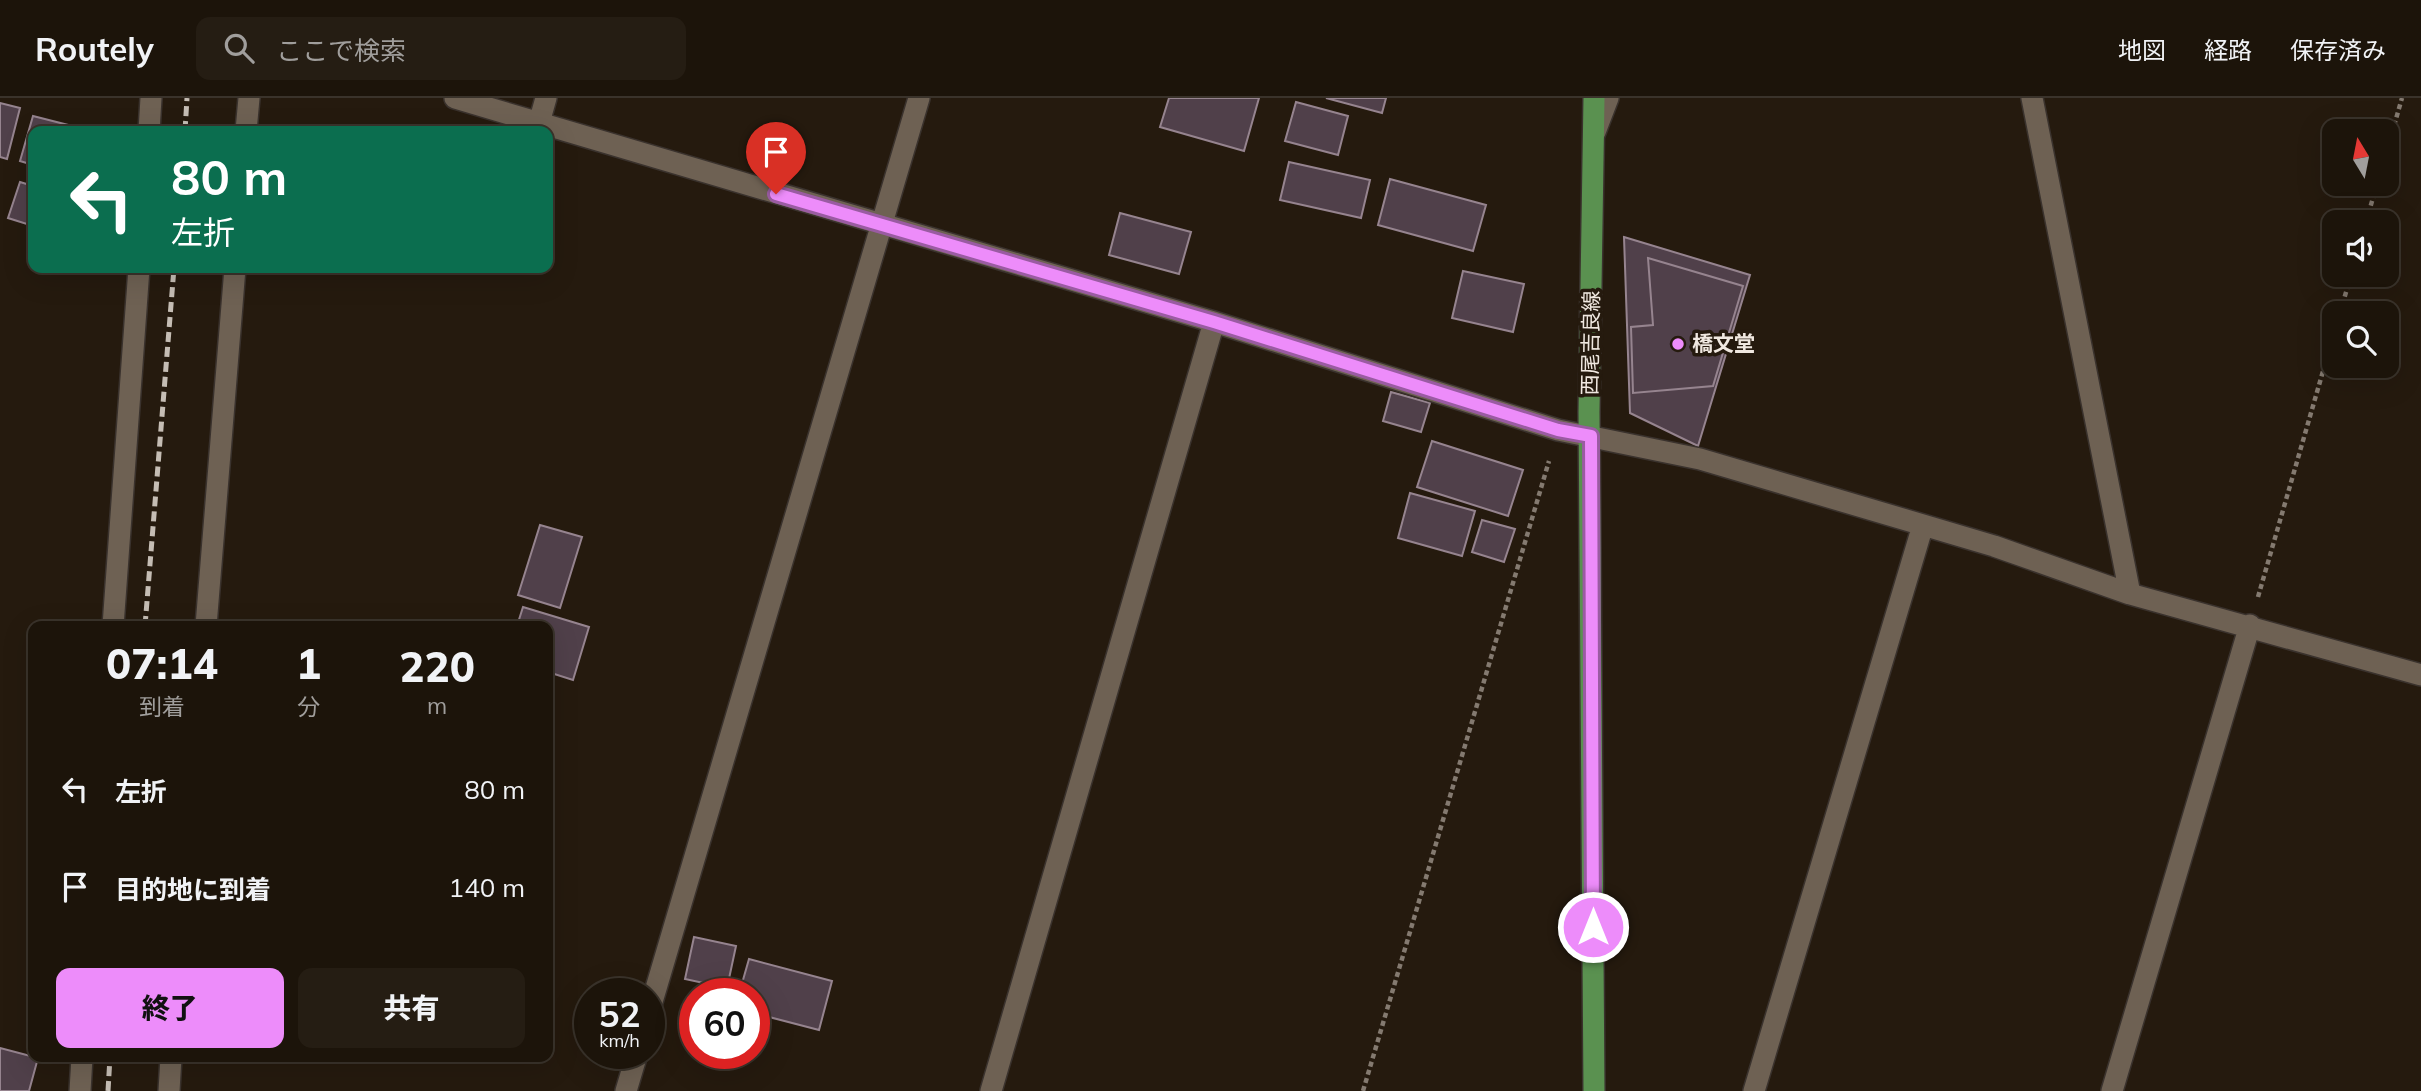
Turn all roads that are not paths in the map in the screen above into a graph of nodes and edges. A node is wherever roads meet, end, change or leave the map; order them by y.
1 (151, 98) edge
2 (248, 98) edge
3 (455, 98) edge
4 (546, 98) edge
5 (919, 98) edge
6 (1594, 98) edge
7 (1608, 98) edge
8 (2032, 98) edge
9 (539, 123) junction
10 (149, 126) edge
11 (246, 126) edge
12 (549, 126) edge
13 (553, 127) edge
14 (1595, 132) junction
15 (881, 226) junction
16 (139, 273) edge
17 (235, 273) edge
18 (1214, 322) junction
19 (1591, 436) junction
20 (1923, 525) junction
21 (2130, 594) junction
22 (113, 621) edge
23 (206, 621) edge
24 (2250, 625) junction
25 (2421, 675) edge
26 (659, 978) edge
27 (82, 1062) edge
28 (172, 1062) edge
29 (633, 1069) edge
30 (79, 1091) edge
31 (169, 1091) edge
32 (626, 1091) edge
33 (991, 1091) edge
34 (1594, 1091) edge
35 (1754, 1091) edge
36 (2112, 1091) edge

1 - 10 street
2 - 11 street
3 - 9 street
4 - 9 street
5 - 15 street
6 - 14 main road, 西尾吉良線
7 - 14 street
8 - 21 street
9 - 12 street
13 - 15 street
14 - 19 main road, 西尾吉良線
15 - 18 street
15 - 26 street
16 - 22 street
17 - 23 street
18 - 19 street
18 - 33 street
19 - 20 street
19 - 34 main road, 西尾吉良線
20 - 21 street
20 - 35 street
21 - 24 street
24 - 25 street
24 - 36 street
27 - 30 street
28 - 31 street
29 - 32 street

